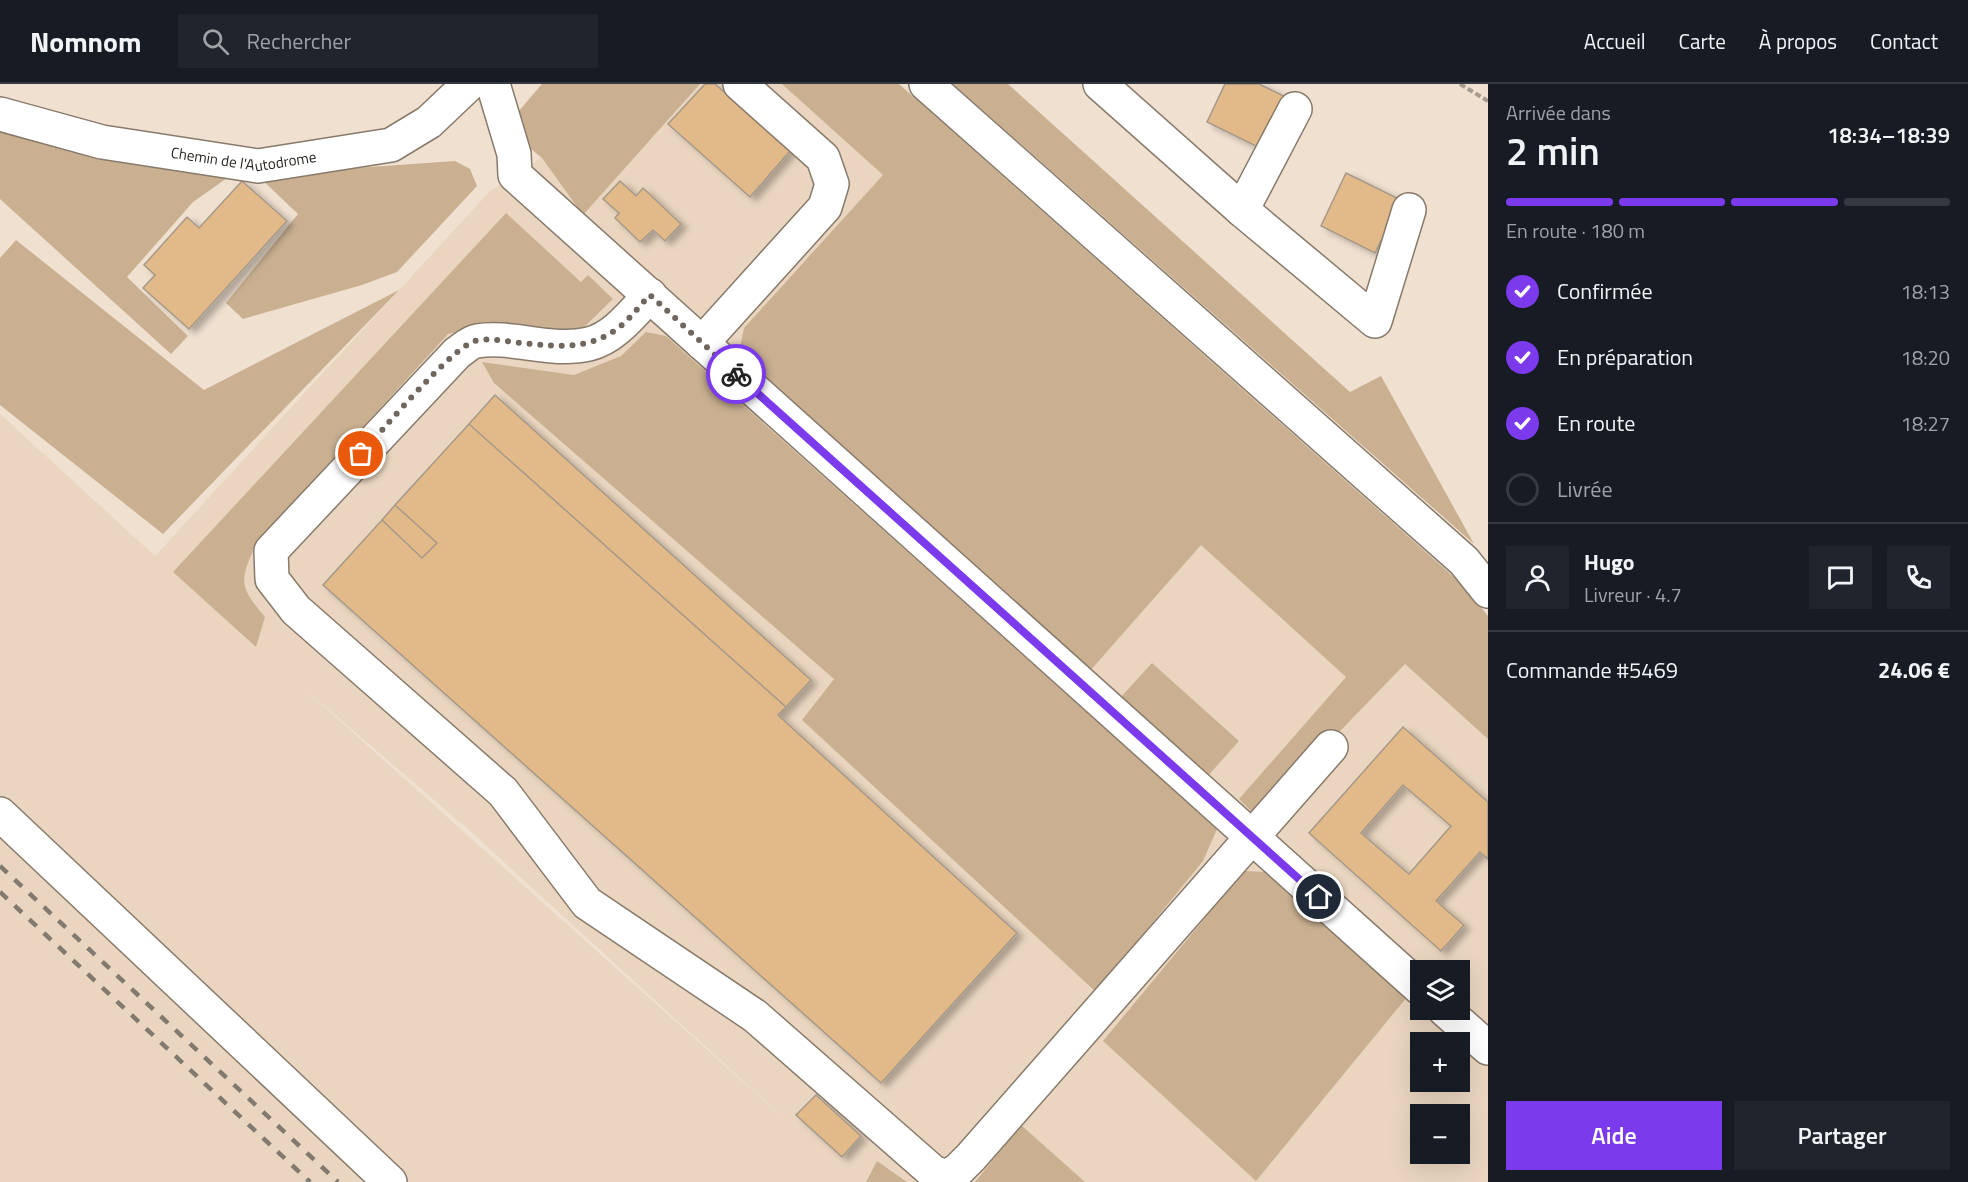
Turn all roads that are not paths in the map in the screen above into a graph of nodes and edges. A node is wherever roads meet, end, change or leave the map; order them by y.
1 (468, 84) edge
2 (493, 84) edge
3 (740, 84) edge
4 (927, 84) edge
5 (1100, 84) edge
6 (1130, 95) edge
7 (1295, 109) dead end
8 (0, 114) edge
9 (1242, 210) junction
10 (1409, 210) dead end
11 (650, 295) junction
12 (702, 343) junction
13 (1488, 591) edge
14 (1331, 747) dead end
15 (0, 814) edge
16 (1252, 836) junction
17 (1410, 979) edge
18 (1456, 1020) edge
19 (1488, 1048) edge
20 (947, 1180) edge
21 (390, 1182) edge

1 - 8 street, Chemin de l'Autodrome
2 - 11 street
3 - 12 street
4 - 13 street
5 - 6 street
6 - 9 street
7 - 9 street
9 - 10 street
11 - 12 street
11 - 20 street
12 - 16 street
14 - 16 street
15 - 21 street
16 - 17 street
16 - 20 street
18 - 19 street

